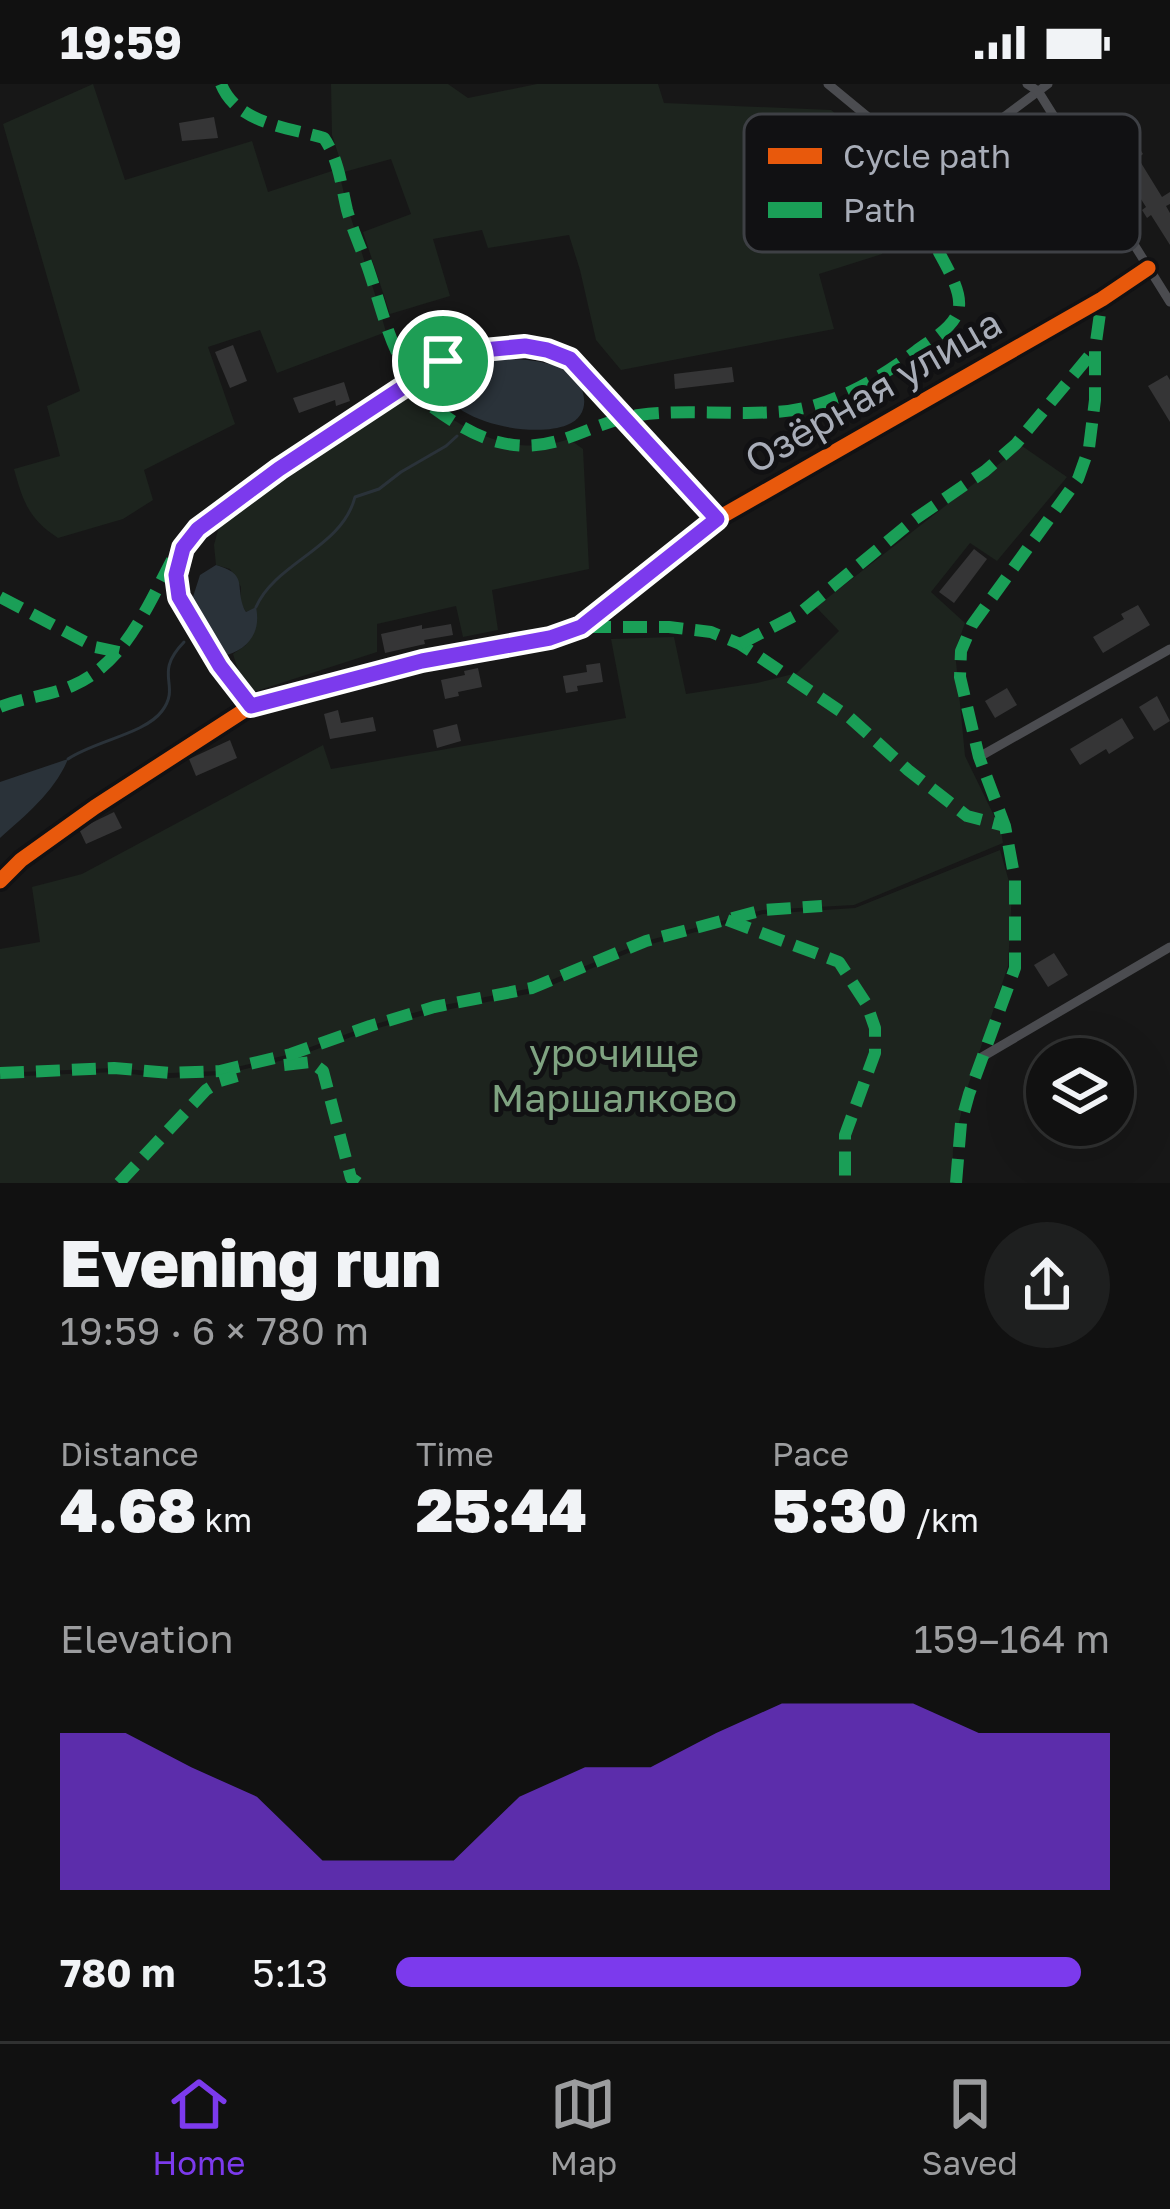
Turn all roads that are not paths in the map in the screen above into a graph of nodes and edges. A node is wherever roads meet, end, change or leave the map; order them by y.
1 (828, 84) edge
2 (1027, 84) edge
3 (1043, 88) edge
4 (866, 114) edge
5 (1009, 114) edge
6 (1058, 114) edge
7 (1139, 252) edge
8 (1148, 268) junction
9 (1170, 302) edge
10 (717, 519) junction
11 (1170, 649) edge
12 (251, 706) junction
13 (980, 757) dead end
14 (0, 881) edge
15 (1170, 947) edge
16 (982, 1058) dead end

1 - 4 street
2 - 3 street
3 - 5 street
3 - 6 street
7 - 8 street
8 - 9 street
8 - 10 street, Озёрная улица
10 - 12 street, Озёрная улица
10 - 12 street
11 - 13 street
12 - 14 street, Озёрная улица
15 - 16 street

